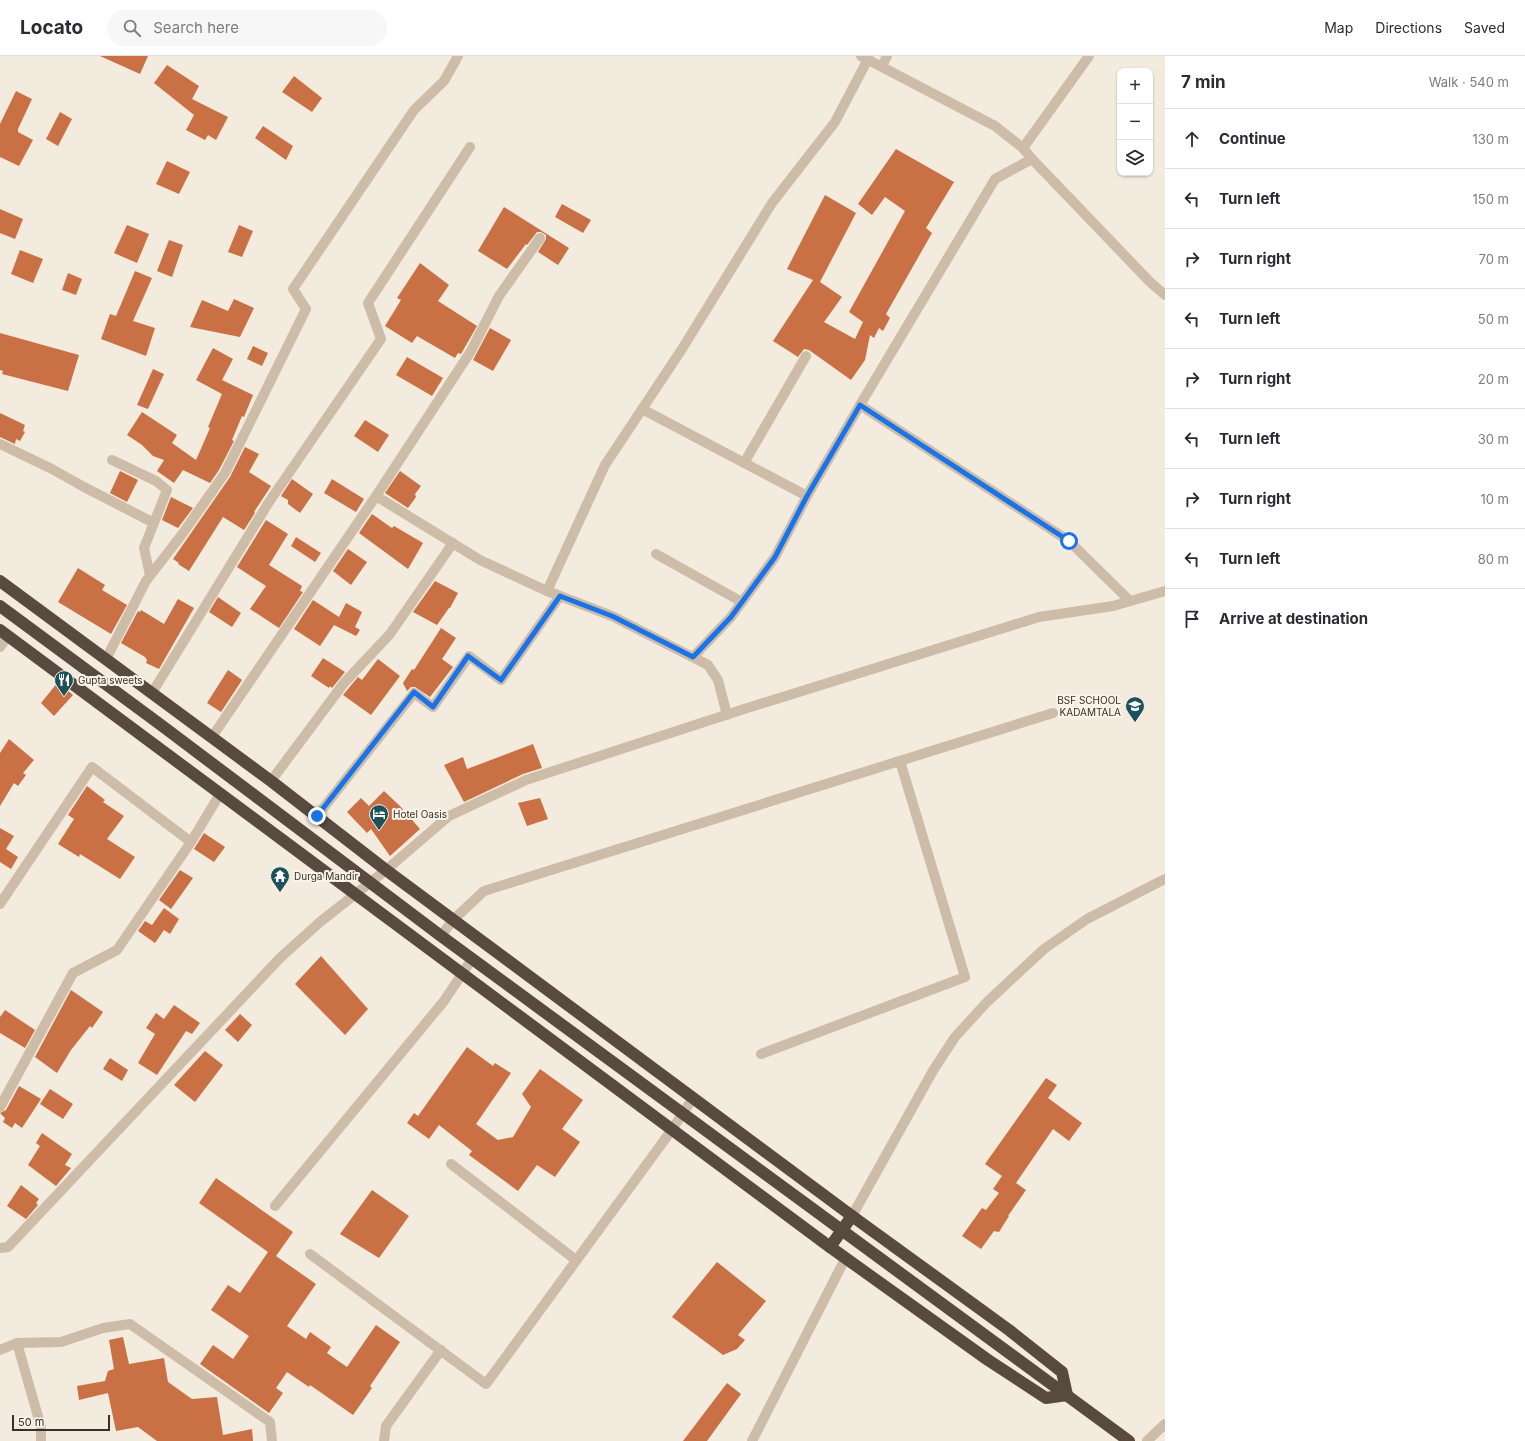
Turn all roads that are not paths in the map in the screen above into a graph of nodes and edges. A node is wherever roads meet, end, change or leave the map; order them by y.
1 (458, 56) edge
2 (887, 56) edge
3 (1090, 56) edge
4 (864, 58) edge
5 (882, 66) junction
6 (470, 147) dead end
7 (1023, 148) junction
8 (1032, 159) junction
9 (540, 238) dead end
10 (1165, 294) edge
11 (806, 356) dead end
12 (860, 405) junction
13 (642, 410) junction
14 (0, 444) edge
15 (112, 460) dead end
16 (744, 463) junction
17 (376, 496) junction
18 (807, 496) junction
19 (154, 523) junction
20 (452, 543) junction
21 (656, 554) dead end
22 (150, 575) junction
23 (0, 581) edge
24 (547, 591) junction
25 (1165, 591) edge
26 (560, 596) junction
27 (1130, 601) junction
28 (742, 602) junction
29 (0, 606) edge
30 (4, 633) edge
31 (0, 646) edge
32 (693, 657) junction
33 (106, 659) junction
34 (152, 694) junction
35 (1053, 714) dead end
36 (727, 715) junction
37 (212, 738) junction
38 (900, 761) junction
39 (271, 781) junction
40 (220, 794) junction
41 (317, 816) junction
42 (191, 842) junction
43 (386, 870) junction
44 (1165, 880) edge
45 (370, 883) junction
46 (354, 894) junction
47 (0, 904) edge
48 (453, 920) junction
49 (441, 936) junction
50 (472, 959) junction
51 (462, 975) junction
52 (761, 1054) dead end
53 (693, 1098) junction
54 (0, 1107) edge
55 (683, 1113) junction
56 (671, 1131) junction
57 (451, 1164) dead end
58 (275, 1206) dead end
59 (852, 1216) junction
60 (842, 1230) junction
61 (0, 1248) edge
62 (830, 1248) junction
63 (310, 1254) dead end
64 (845, 1259) junction
65 (576, 1260) junction
66 (17, 1343) junction
67 (0, 1350) edge
68 (441, 1350) junction
69 (1067, 1395) junction
70 (1165, 1424) edge
71 (41, 1441) edge
72 (272, 1441) edge
73 (384, 1441) edge
74 (752, 1441) edge
75 (1129, 1441) edge
76 (1147, 1441) edge

1 - 22 street
2 - 5 street
3 - 7 street
4 - 5 street
4 - 13 street
5 - 7 street
6 - 34 street
7 - 8 street
8 - 10 street
8 - 12 street
9 - 17 street
11 - 16 street
12 - 18 street
12 - 27 street
13 - 16 street
13 - 24 street
14 - 19 street
15 - 19 street
16 - 18 street
17 - 20 street
17 - 37 street
18 - 28 street
19 - 22 street
20 - 24 street
20 - 39 street
21 - 28 street
22 - 33 street
23 - 33 highway
24 - 26 street
25 - 27 street
26 - 32 street
26 - 41 street
27 - 36 street
28 - 32 street
29 - 45 highway
30 - 31 street
30 - 40 highway
32 - 36 street
33 - 34 highway
34 - 37 highway
35 - 38 street
36 - 43 street
37 - 39 highway
38 - 48 street
38 - 52 street
39 - 41 highway
40 - 42 street
40 - 46 highway
41 - 43 highway
42 - 47 street
42 - 54 street
43 - 45 street
43 - 48 highway
44 - 59 street
45 - 46 street
45 - 49 highway
46 - 51 highway
46 - 61 street
48 - 49 street
48 - 53 highway
49 - 50 highway
50 - 51 street
50 - 55 highway
51 - 56 highway
51 - 58 street
53 - 55 street
53 - 59 highway
55 - 56 street
55 - 60 highway
56 - 62 highway
56 - 65 street
57 - 65 street
59 - 60 highway
59 - 69 highway
60 - 62 highway
60 - 69 highway
62 - 64 highway
63 - 68 street
64 - 69 highway
64 - 74 street
65 - 68 street
66 - 67 street
66 - 71 street
66 - 72 street
68 - 73 street
69 - 75 highway
70 - 76 street

